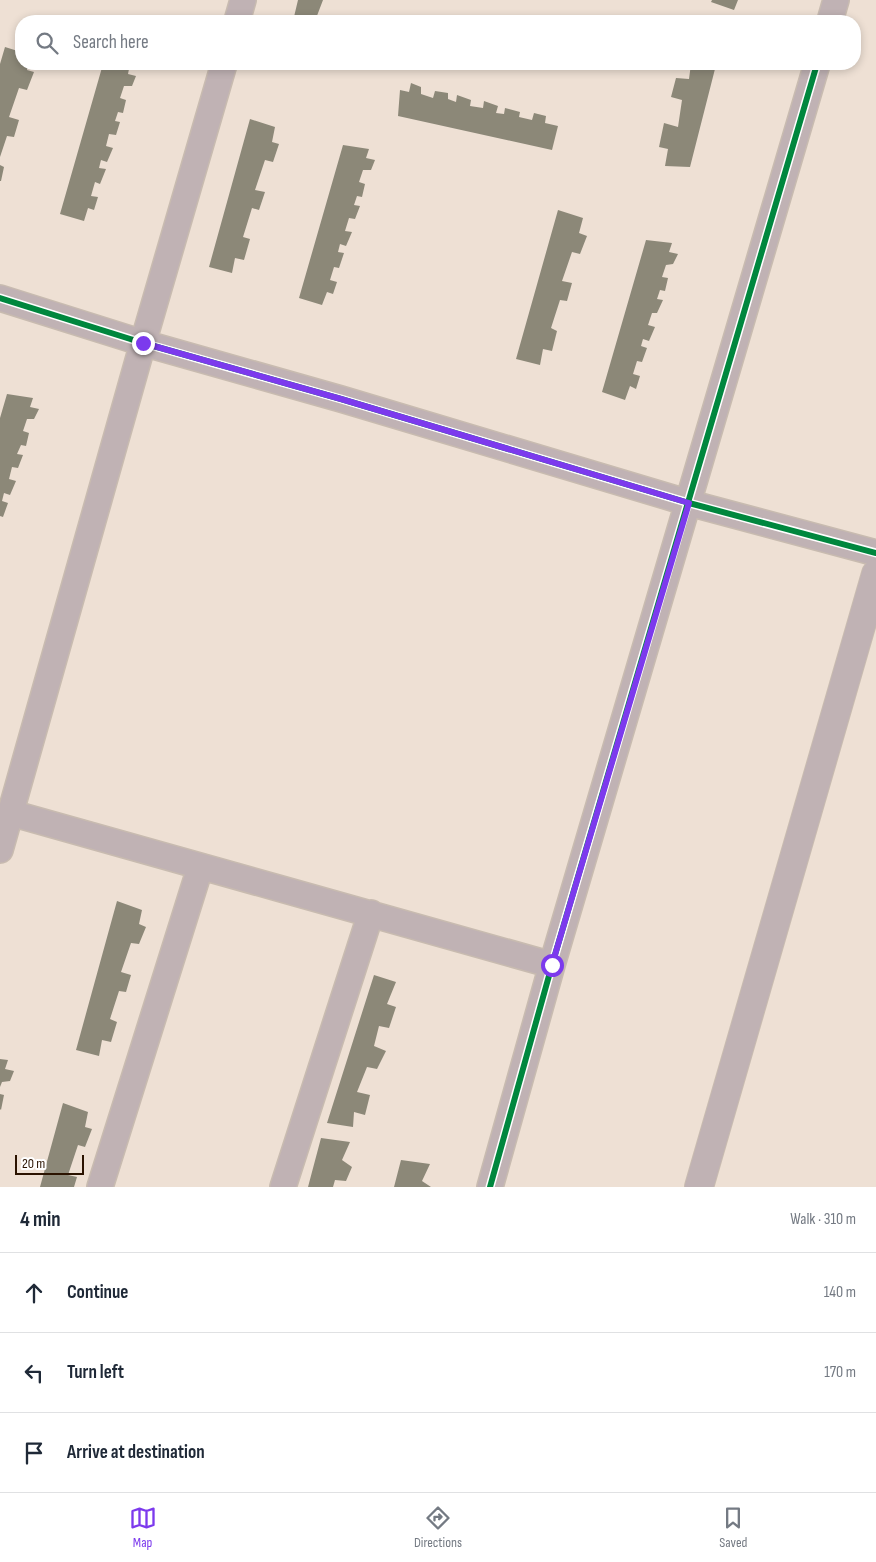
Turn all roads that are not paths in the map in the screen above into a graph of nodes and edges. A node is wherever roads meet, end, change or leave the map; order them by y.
1 (243, 0) edge
2 (836, 0) edge
3 (239, 15) edge
4 (832, 15) edge
5 (222, 70) edge
6 (815, 70) edge
7 (0, 298) edge
8 (143, 343) junction
9 (689, 503) junction
10 (876, 553) edge
11 (876, 574) edge
12 (876, 636) edge
13 (11, 813) junction
14 (0, 850) edge
15 (200, 868) junction
16 (372, 913) junction
17 (552, 965) junction
18 (100, 1187) edge
19 (283, 1187) edge
20 (490, 1187) edge
21 (699, 1187) edge
22 (718, 1187) edge

1 - 3 street
2 - 4 street
5 - 8 street
6 - 9 street
7 - 8 street
8 - 9 street
8 - 13 street
9 - 10 street
9 - 17 street
11 - 21 street
12 - 22 street
13 - 14 street
13 - 15 street
15 - 16 street
15 - 18 street
16 - 17 street
16 - 19 street
17 - 20 street

